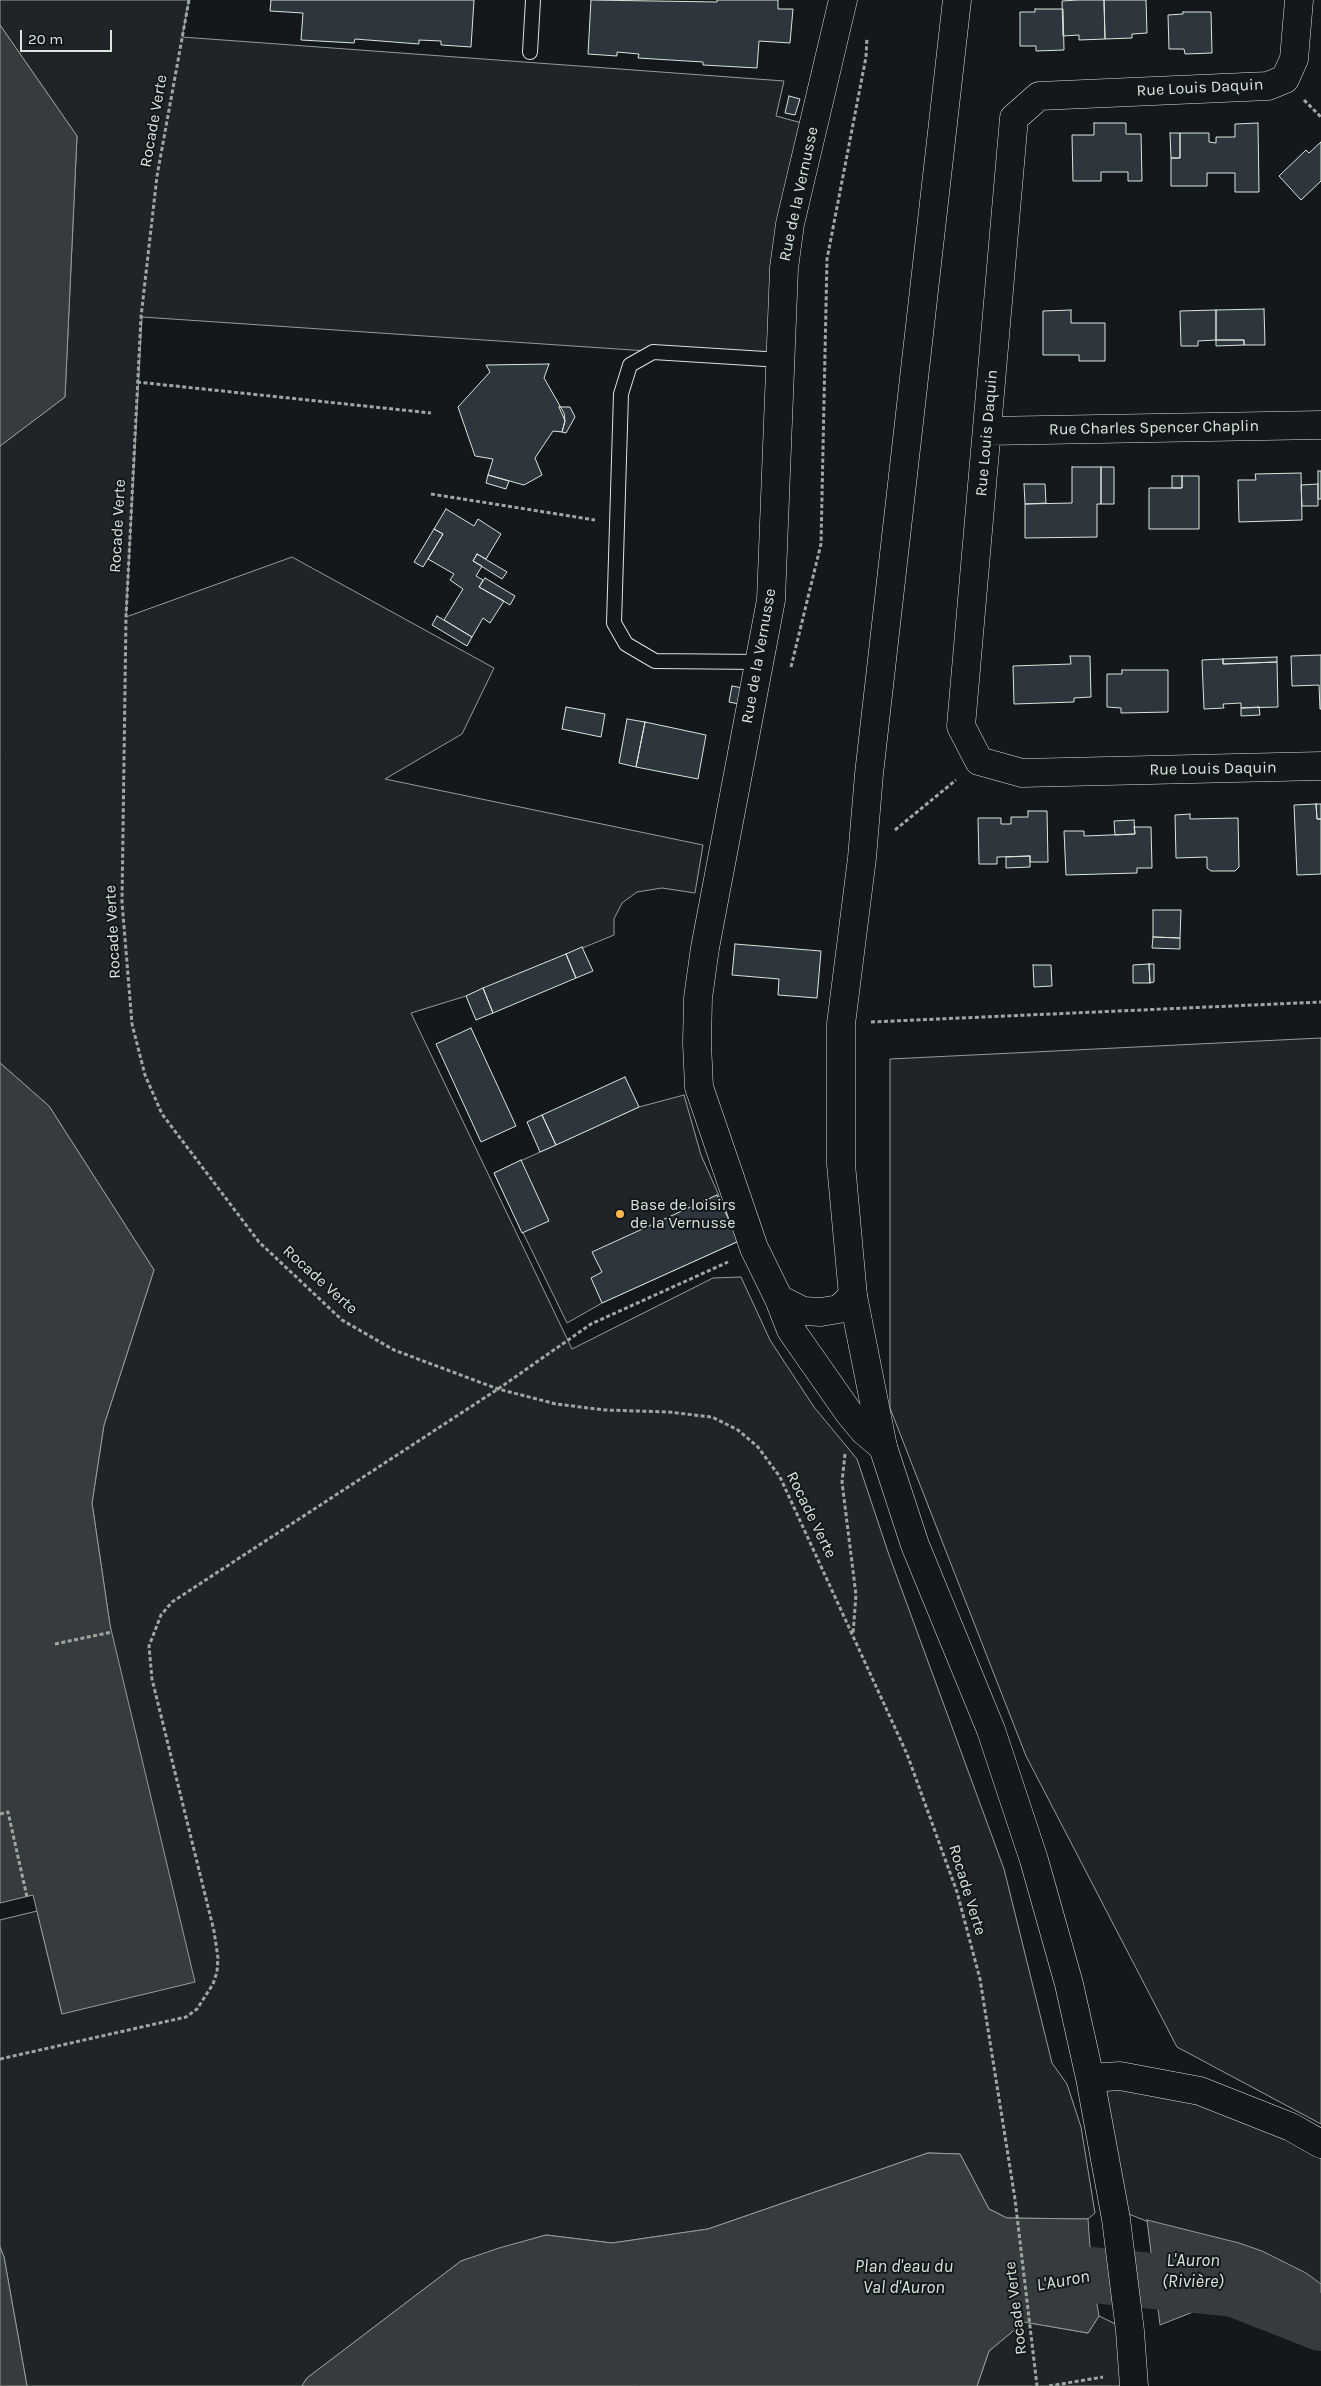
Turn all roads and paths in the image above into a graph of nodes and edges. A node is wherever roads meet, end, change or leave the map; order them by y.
1 (189, 0) edge
2 (533, 0) edge
3 (843, 0) edge
4 (957, 0) edge
5 (1299, 0) edge
6 (867, 28) dead end
7 (530, 52) dead end
8 (781, 360) junction
9 (137, 382) junction
10 (431, 412) dead end
11 (1321, 425) edge
12 (987, 431) junction
13 (430, 494) dead end
14 (617, 524) junction
15 (759, 662) junction
16 (791, 669) dead end
17 (978, 761) junction
18 (1321, 766) edge
19 (862, 858) junction
20 (1321, 1002) edge
21 (841, 1024) junction
22 (754, 1248) junction
23 (853, 1296) junction
24 (779, 1299) junction
25 (498, 1388) junction
26 (848, 1413) junction
27 (883, 1446) junction
28 (112, 1632) dead end
29 (853, 1635) junction
30 (55, 1644) dead end
31 (0, 1814) edge
32 (27, 1897) dead end
33 (0, 2059) edge
34 (1090, 2078) junction
35 (1321, 2144) edge
36 (1134, 2379) edge
37 (1037, 2386) edge
38 (1049, 2386) edge

1 - 9 path, Rocade Verte
2 - 7 lane
3 - 8 street, Rue de la Vernusse
4 - 19 street
5 - 12 street, Rue Louis Daquin
6 - 16 path
8 - 14 lane
8 - 15 street, Rue de la Vernusse
9 - 10 path
9 - 25 path, Rocade Verte
11 - 12 street, Rue Charles Spencer Chaplin
12 - 17 street, Rue Louis Daquin
13 - 14 path
14 - 15 lane
15 - 22 street, Rue de la Vernusse
17 - 18 street, Rue Louis Daquin
17 - 19 path
19 - 21 street
20 - 21 path
21 - 23 street
22 - 24 street, Rue de la Vernusse
22 - 25 path
23 - 24 street
23 - 27 street
24 - 26 street, Rue de la Vernusse
25 - 29 path, Rocade Verte
25 - 33 path
26 - 27 street, Rue de la Vernusse
26 - 29 path
27 - 34 street
28 - 30 path
29 - 37 path, Rocade Verte
31 - 32 path
34 - 35 street
34 - 36 street
36 - 38 path

